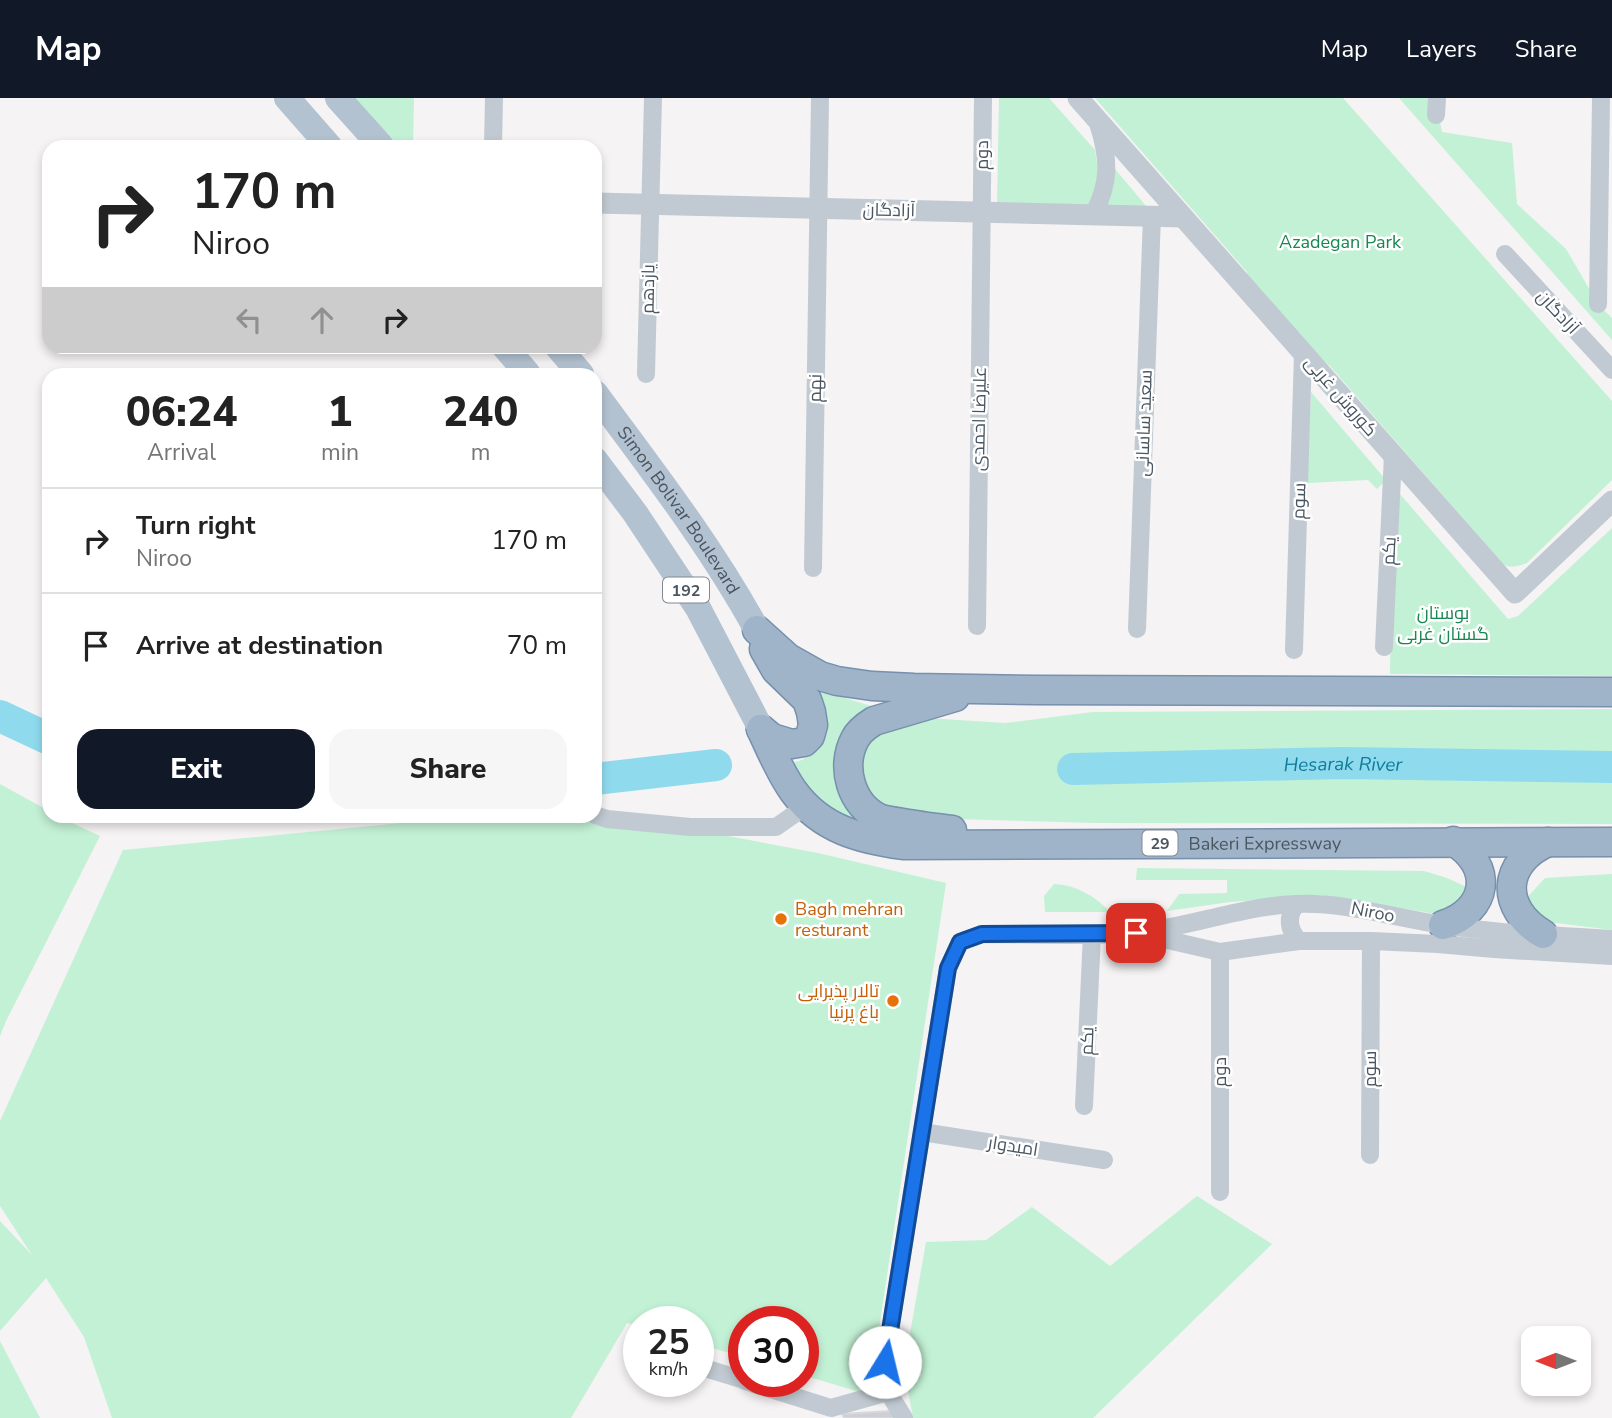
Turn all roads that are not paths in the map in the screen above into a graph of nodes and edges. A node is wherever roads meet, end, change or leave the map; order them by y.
1 (287, 98) edge
2 (338, 98) edge
3 (495, 98) edge
4 (653, 98) edge
5 (820, 98) edge
6 (983, 98) edge
7 (1078, 98) edge
8 (1601, 98) edge
9 (1097, 120) junction
10 (324, 140) edge
11 (376, 140) edge
12 (493, 140) edge
13 (1606, 187) edge
14 (602, 203) edge
15 (650, 205) junction
16 (818, 208) junction
17 (982, 212) junction
18 (1093, 215) junction
19 (1152, 216) junction
20 (1184, 217) junction
21 (1505, 254) dead end
22 (1598, 304) dead end
23 (1303, 353) junction
24 (511, 354) edge
25 (564, 354) edge
26 (523, 368) edge
27 (576, 368) edge
28 (1612, 370) edge
29 (646, 374) dead end
30 (602, 402) edge
31 (1393, 455) junction
32 (602, 469) edge
33 (1612, 501) edge
34 (813, 568) dead end
35 (977, 626) dead end
36 (1137, 629) dead end
37 (757, 630) junction
38 (1384, 647) dead end
39 (1294, 650) dead end
40 (984, 690) junction
41 (1612, 692) edge
42 (761, 729) junction
43 (806, 806) junction
44 (602, 817) edge
45 (1453, 841) junction
46 (1548, 842) junction
47 (1612, 842) edge
48 (1052, 844) junction
49 (1296, 904) junction
50 (1443, 925) junction
51 (1136, 933) junction
52 (1543, 933) junction
53 (1091, 934) junction
54 (1612, 939) edge
55 (1299, 941) junction
56 (1371, 941) junction
57 (1220, 951) junction
58 (1612, 956) edge
59 (1084, 1105) dead end
60 (922, 1132) junction
61 (1370, 1155) dead end
62 (1104, 1160) dead end
63 (1220, 1192) dead end
64 (888, 1392) junction
65 (797, 1397) edge
66 (904, 1418) edge

1 - 10 main road
2 - 11 main road
3 - 12 street
4 - 15 street, یازدهم
5 - 16 street, نهم
6 - 17 street, دوم
7 - 9 street, کوروش غربی
8 - 13 street
9 - 18 street
9 - 20 street, کوروش غربی
13 - 22 street
14 - 15 street, آزادگان
15 - 16 street, آزادگان
15 - 29 street, یازدهم
16 - 17 street, آزادگان
16 - 34 street, نهم
17 - 18 street, آزادگان
17 - 35 street, علیرضا احمدی
18 - 19 street, آزادگان
19 - 20 street, آزادگان
19 - 36 street, سعید ساسانی
20 - 23 street, کوروش غربی
21 - 28 street, آزادگان
23 - 31 street, کوروش غربی
23 - 39 street, سوم
24 - 26 main road
25 - 27 main road
30 - 37 main road, Simon Bolivar Boulevard / 192
31 - 33 street, کوروش غربی
31 - 38 street, یکم
32 - 42 main road, Simon Bolivar Boulevard / 192
37 - 40 highway
37 - 42 highway
40 - 41 highway
40 - 48 highway
42 - 43 highway, Bakeri Expressway / 29
43 - 44 street
43 - 48 highway, Bakeri Expressway / 29
45 - 46 highway, Bakeri Expressway / 29
45 - 48 highway, Bakeri Expressway / 29
45 - 50 highway
46 - 47 highway, Bakeri Expressway / 29
46 - 52 highway
49 - 50 street, Niroo
49 - 51 street, Niroo
49 - 55 street
50 - 52 street, Niroo
51 - 53 street, Niroo
51 - 57 street, Niroo
52 - 54 street, Niroo
53 - 59 street, یکم
53 - 60 street, Niroo
55 - 56 street, Niroo
55 - 57 street, Niroo
56 - 58 street, Niroo
56 - 61 street, سوم
57 - 63 street, دوم
60 - 62 street, امیدوار
60 - 64 street
64 - 65 street
64 - 66 street

